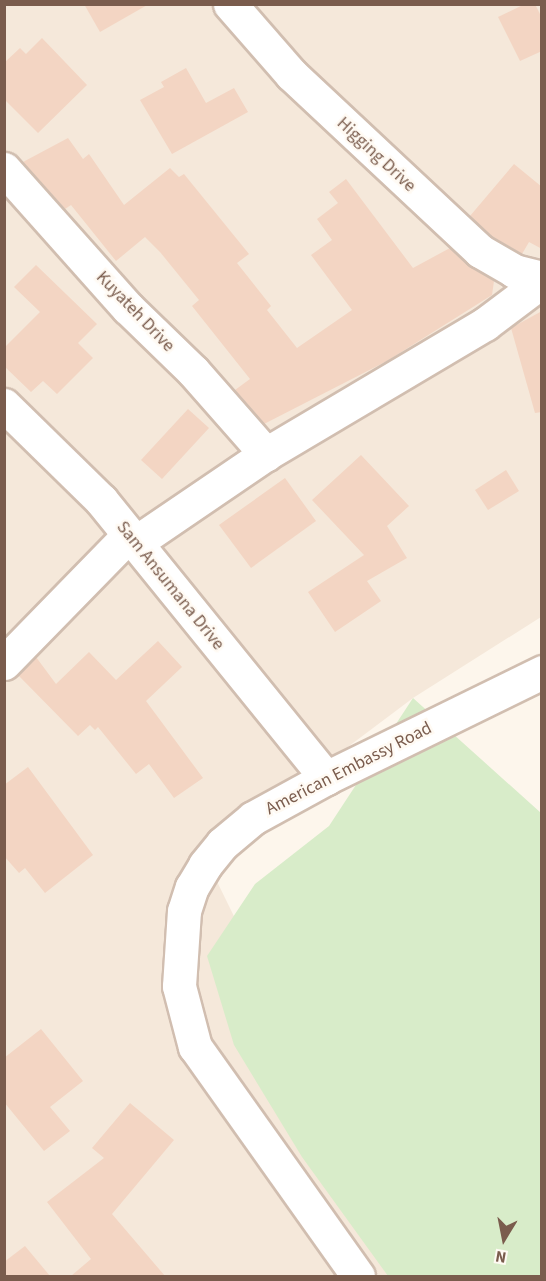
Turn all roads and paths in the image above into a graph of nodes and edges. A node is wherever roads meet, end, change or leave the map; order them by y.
1 (230, 4) edge
2 (4, 169) edge
3 (542, 280) edge
4 (4, 405) edge
5 (266, 454) junction
6 (132, 539) junction
7 (4, 663) edge
8 (538, 679) edge
9 (326, 777) junction
10 (358, 1276) edge

1 - 3 street, Higging Drive
2 - 5 street, Kuyateh Drive
3 - 5 street
4 - 6 street, Sam Ansumana Drive
5 - 6 street
6 - 7 street
6 - 9 street, Sam Ansumana Drive
8 - 9 street, American Embassy Road
9 - 10 street, American Embassy Road

